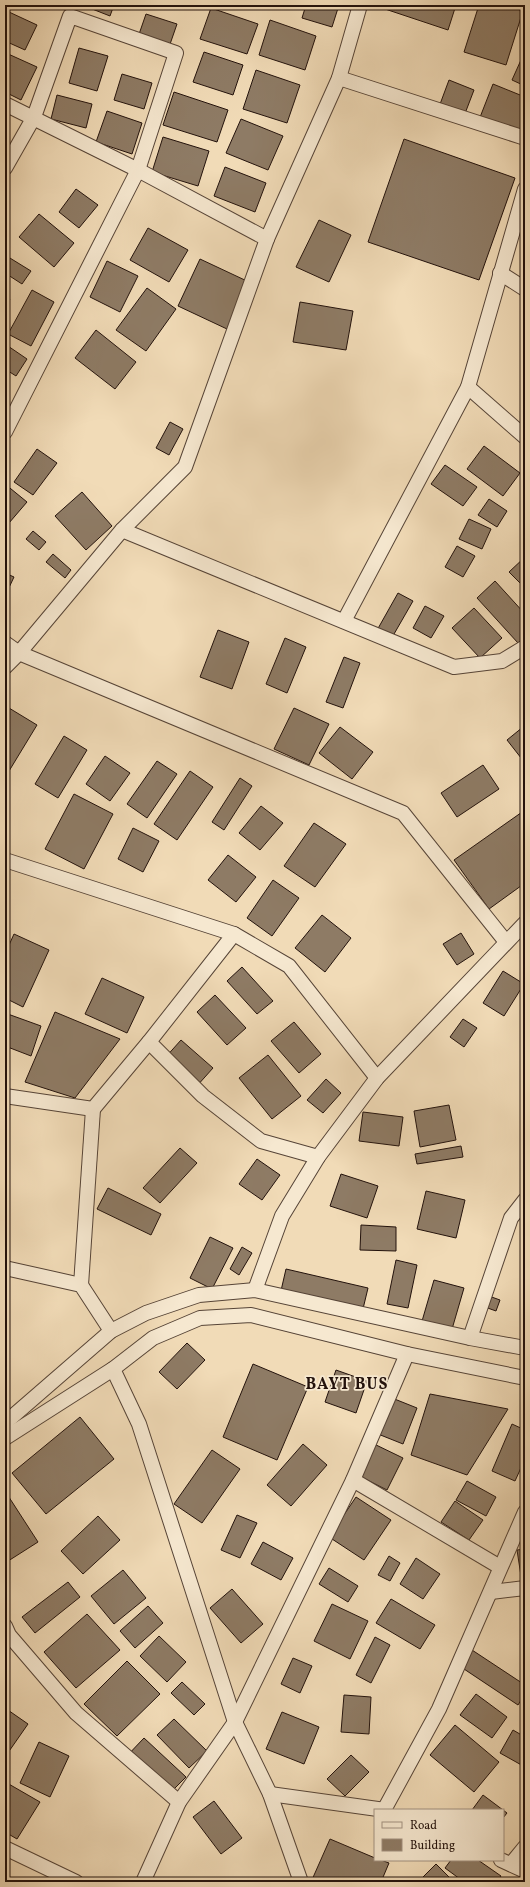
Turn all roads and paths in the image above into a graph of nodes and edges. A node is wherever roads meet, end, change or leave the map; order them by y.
1 (360, 5) edge
2 (339, 78) junction
3 (5, 104) edge
4 (34, 117) junction
5 (525, 138) edge
6 (5, 168) edge
7 (138, 170) junction
8 (525, 189) edge
9 (267, 238) junction
10 (500, 273) junction
11 (525, 289) edge
12 (468, 386) junction
13 (5, 432) edge
14 (525, 437) edge
15 (122, 530) junction
16 (344, 621) junction
17 (5, 643) edge
18 (525, 647) edge
19 (19, 653) junction
20 (5, 667) edge
21 (5, 860) edge
22 (525, 923) edge
23 (234, 934) junction
24 (506, 942) junction
25 (149, 1042) junction
26 (377, 1078) junction
27 (5, 1096) edge
28 (93, 1109) junction
29 (318, 1157) junction
30 (525, 1200) edge
31 (5, 1268) edge
32 (81, 1285) junction
33 (254, 1290) junction
34 (111, 1331) junction
35 (470, 1338) junction
36 (525, 1348) edge
37 (408, 1354) junction
38 (113, 1369) junction
39 (525, 1378) edge
40 (5, 1423) edge
41 (5, 1438) edge
42 (353, 1480) junction
43 (525, 1512) edge
44 (500, 1567) junction
45 (525, 1588) edge
46 (491, 1592) junction
47 (6, 1634) edge
48 (235, 1722) junction
49 (270, 1794) junction
50 (179, 1802) junction
51 (378, 1809) edge
52 (386, 1809) edge
53 (525, 1847) edge
54 (5, 1848) edge
55 (506, 1862) edge
56 (525, 1871) edge
57 (76, 1882) edge
58 (143, 1882) edge
59 (301, 1882) edge

1 - 2 street
2 - 5 street
2 - 9 street
3 - 4 street
4 - 6 street
4 - 7 street
4 - 7 street
7 - 9 street
7 - 13 street
8 - 10 street
9 - 15 street
10 - 11 street
10 - 12 street
12 - 14 street
12 - 16 street
15 - 16 street
15 - 19 street
16 - 18 street
17 - 19 street
19 - 20 street
19 - 24 street
21 - 23 street
22 - 24 street
23 - 25 street
23 - 26 street
24 - 26 street
25 - 28 street
25 - 29 street
26 - 29 street
27 - 28 street
28 - 32 street
29 - 33 street
30 - 35 street
31 - 32 street
32 - 34 street
33 - 34 street
33 - 35 street
34 - 40 street
35 - 36 street
37 - 38 street
37 - 39 street
37 - 42 street
38 - 41 street
38 - 48 street
42 - 44 street
42 - 48 street
43 - 44 street
44 - 46 street
45 - 46 street
46 - 52 street
47 - 50 street
48 - 49 street
48 - 50 street
49 - 51 street
49 - 59 street
50 - 58 street
53 - 55 street
54 - 57 street
55 - 56 street

